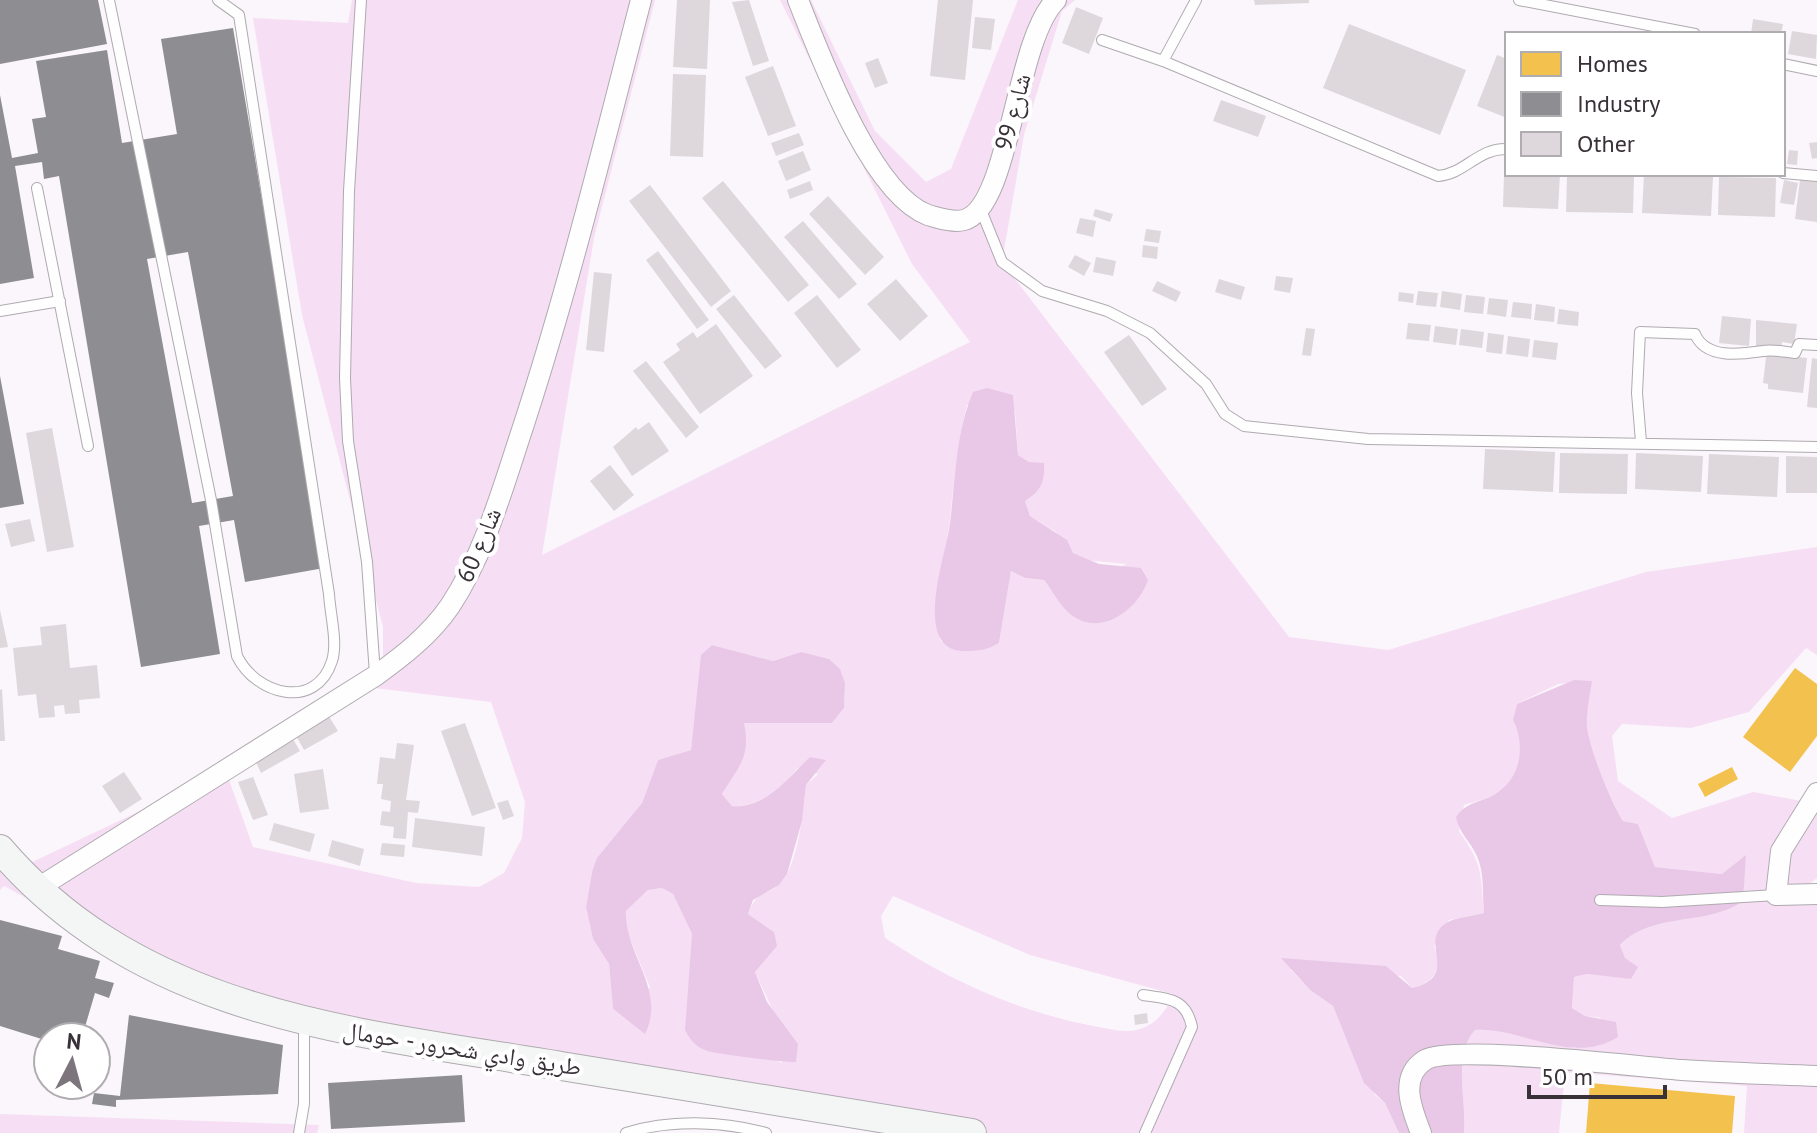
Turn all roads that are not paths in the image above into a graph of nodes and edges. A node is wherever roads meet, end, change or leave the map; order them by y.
1 (109, 0) edge
2 (218, 0) edge
3 (239, 0) edge
4 (361, 0) edge
5 (641, 0) edge
6 (798, 0) edge
7 (1056, 0) edge
8 (1196, 0) edge
9 (1519, 0) edge
10 (239, 15) junction
11 (1685, 32) edge
12 (1102, 40) dead end
13 (1163, 61) junction
14 (1785, 64) edge
15 (1817, 71) edge
16 (1505, 149) edge
17 (1785, 173) edge
18 (1817, 176) edge
19 (37, 188) dead end
20 (973, 215) junction
21 (60, 301) junction
22 (0, 311) edge
23 (1817, 345) edge
24 (1641, 442) junction
25 (88, 446) dead end
26 (1817, 447) edge
27 (375, 676) junction
28 (1817, 793) edge
29 (3, 861) edge
30 (38, 888) junction
31 (1817, 894) edge
32 (1776, 895) junction
33 (1600, 900) dead end
34 (1143, 995) dead end
35 (304, 1022) junction
36 (1817, 1076) edge
37 (299, 1133) edge
38 (626, 1133) edge
39 (766, 1133) edge
40 (972, 1133) edge
41 (1145, 1133) edge
42 (1421, 1133) edge

1 - 10 lane
2 - 10 lane
3 - 10 lane
4 - 27 lane
5 - 27 street, شارع 60
6 - 20 street
7 - 20 street, شارع 99
8 - 13 lane
9 - 11 lane
12 - 13 lane
13 - 16 lane
14 - 15 lane
17 - 18 lane
19 - 21 lane
20 - 24 lane
21 - 22 lane
21 - 25 lane
23 - 24 lane
24 - 26 lane
27 - 30 street, شارع 60
28 - 32 street
29 - 30 main road, طريق وادي شحرور - حومال
30 - 35 main road, طريق وادي شحرور - حومال
31 - 32 street
32 - 33 lane
34 - 41 lane
35 - 37 lane
35 - 40 main road, طريق وادي شحرور - حومال
36 - 42 street
38 - 39 lane

